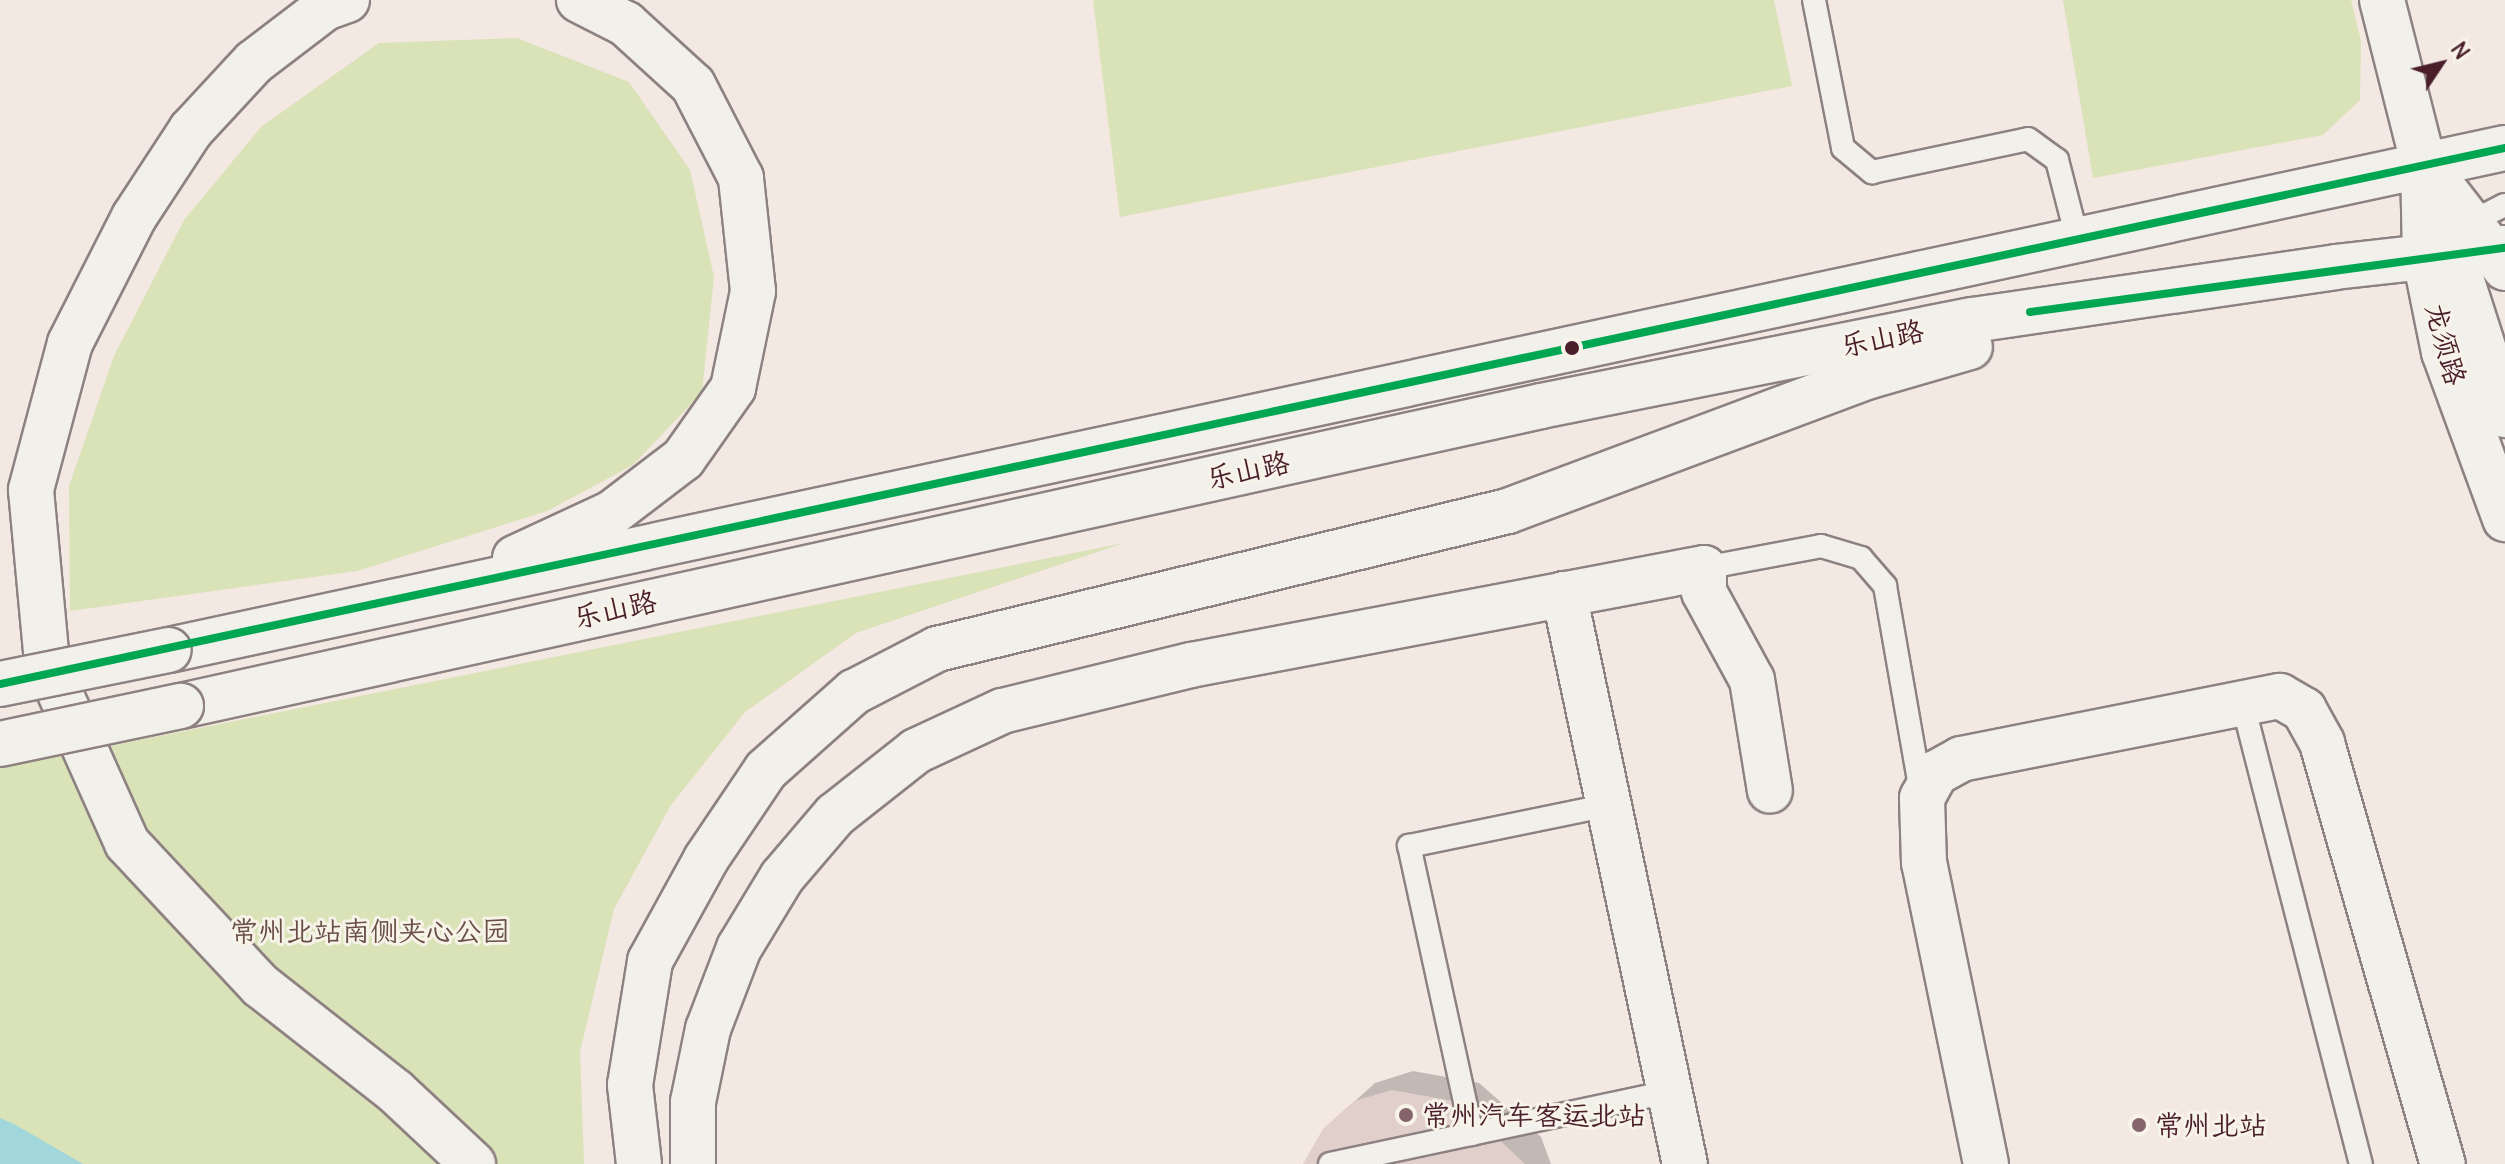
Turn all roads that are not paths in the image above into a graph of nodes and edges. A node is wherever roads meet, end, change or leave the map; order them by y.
1 (347, 0) edge
2 (579, 0) edge
3 (1814, 0) edge
4 (2382, 0) edge
5 (2505, 148) edge
6 (2423, 162) junction
7 (2077, 238) junction
8 (2481, 244) edge
9 (2155, 293) junction
10 (2505, 415) edge
11 (2505, 519) edge
12 (1704, 568) junction
13 (1564, 594) junction
14 (169, 650) junction
15 (0, 684) edge
16 (2242, 701) junction
17 (0, 744) edge
18 (1770, 791) dead end
19 (1922, 798) junction
20 (1608, 805) junction
21 (1670, 1092) junction
22 (1472, 1134) junction
23 (473, 1164) edge
24 (639, 1164) edge
25 (693, 1164) edge
26 (1330, 1164) edge
27 (1685, 1164) edge
28 (1986, 1164) edge
29 (2361, 1164) edge
30 (2443, 1164) edge

1 - 23 main road
2 - 14 main road
3 - 7 lane
4 - 6 main road, 龙须路
5 - 6 main road, 乐山路
6 - 7 main road, 乐山路
6 - 8 main road, 龙须路
6 - 8 main road, 龙须路
7 - 14 main road, 乐山路
8 - 9 main road, 乐山路
8 - 10 main road
8 - 11 main road, 龙须路
9 - 17 main road, 乐山路, bridge
9 - 24 main road
12 - 13 main road
12 - 18 main road
12 - 19 lane
13 - 20 main road
13 - 25 main road
14 - 15 main road, 乐山路, bridge
16 - 19 main road
16 - 29 lane
16 - 30 main road
19 - 28 main road
20 - 21 main road
20 - 22 lane
21 - 22 lane
21 - 27 main road
22 - 26 lane

